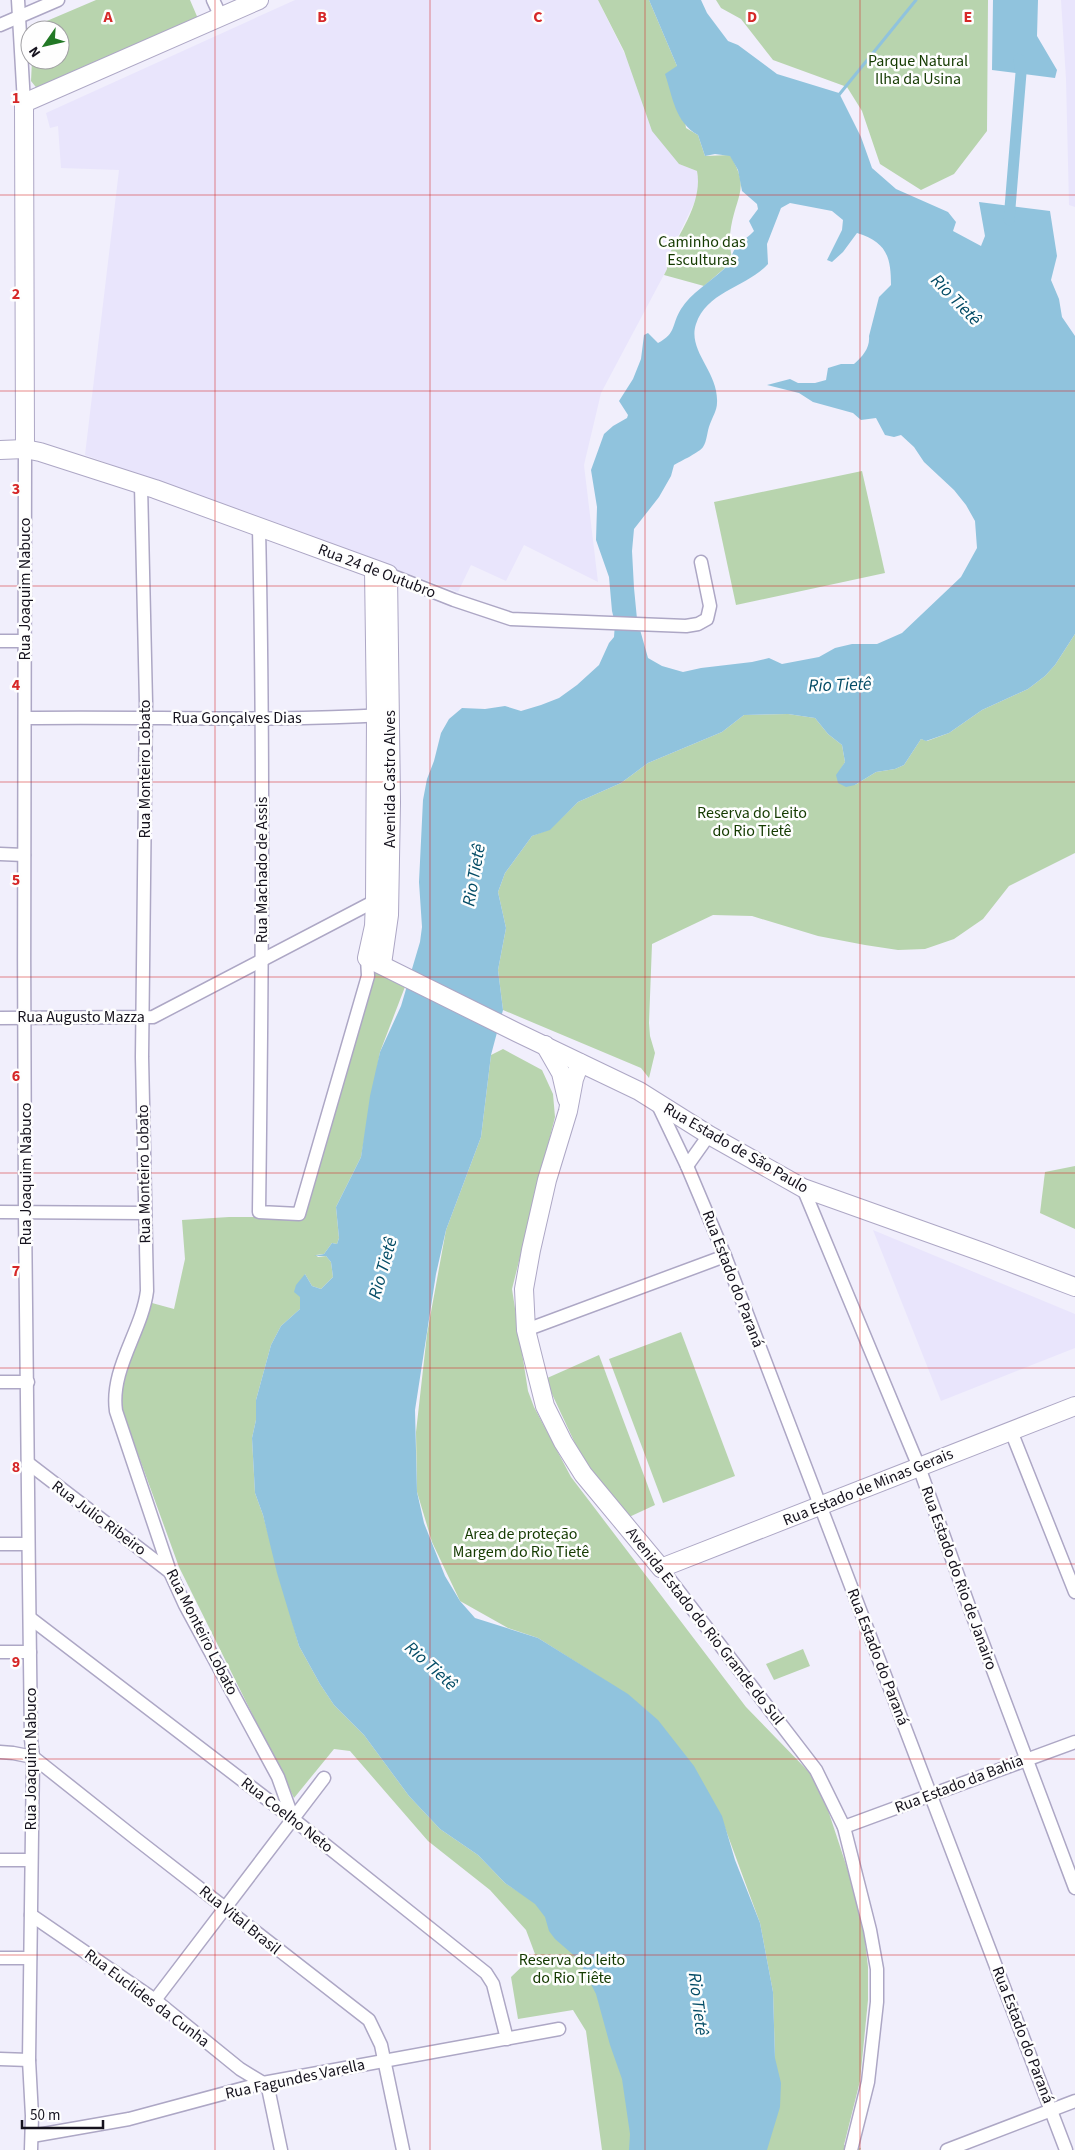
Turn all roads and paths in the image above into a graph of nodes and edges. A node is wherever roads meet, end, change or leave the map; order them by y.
1 (18, 0) edge
2 (58, 0) edge
3 (214, 0) edge
4 (259, 0) edge
5 (221, 17) junction
6 (18, 18) junction
7 (0, 25) edge
8 (24, 102) junction
9 (26, 449) junction
10 (0, 450) edge
11 (141, 485) junction
12 (259, 528) junction
13 (701, 562) dead end
14 (381, 572) junction
15 (0, 641) edge
16 (24, 641) junction
17 (383, 716) junction
18 (24, 718) junction
19 (145, 718) junction
20 (261, 719) junction
21 (0, 854) edge
22 (24, 855) junction
23 (375, 901) junction
24 (262, 959) junction
25 (382, 965) junction
26 (0, 1018) edge
27 (26, 1018) junction
28 (143, 1018) junction
29 (544, 1045) junction
30 (577, 1061) junction
31 (562, 1075) junction
32 (657, 1103) junction
33 (568, 1111) junction
34 (709, 1135) junction
35 (687, 1166) junction
36 (803, 1188) junction
37 (0, 1212) edge
38 (25, 1212) junction
39 (144, 1213) junction
40 (299, 1214) joint
41 (724, 1256) junction
42 (1075, 1287) edge
43 (526, 1330) junction
44 (0, 1382) edge
45 (28, 1382) junction
46 (1075, 1406) edge
47 (1012, 1431) junction
48 (28, 1463) junction
49 (919, 1467) junction
50 (820, 1507) junction
51 (0, 1544) edge
52 (28, 1544) junction
53 (661, 1568) junction
54 (170, 1572) junction
55 (1075, 1592) edge
56 (30, 1618) junction
57 (0, 1652) edge
58 (30, 1652) junction
59 (1075, 1742) edge
60 (0, 1752) edge
61 (33, 1757) junction
62 (1027, 1759) junction
63 (324, 1778) dead end
64 (931, 1796) junction
65 (293, 1819) junction
66 (844, 1827) junction
67 (0, 1860) edge
68 (30, 1860) junction
69 (1075, 1888) edge
70 (227, 1908) junction
71 (31, 1915) junction
72 (0, 1958) edge
73 (30, 1958) junction
74 (155, 2000) junction
75 (559, 2029) dead end
76 (507, 2039) junction
77 (0, 2059) edge
78 (29, 2060) junction
79 (385, 2061) junction
80 (265, 2083) junction
81 (1075, 2101) edge
82 (1052, 2110) junction
83 (32, 2136) junction
84 (31, 2150) edge
85 (281, 2150) edge
86 (402, 2150) edge
87 (851, 2150) edge
88 (947, 2150) edge
89 (1066, 2150) edge

1 - 6 street, Rua Joaquim Nabuco
2 - 6 street
3 - 5 street
4 - 5 street
5 - 8 street
6 - 7 street
6 - 8 street, Rua Joaquim Nabuco
8 - 9 street, Rua Joaquim Nabuco
9 - 10 street, Rua 24 de Outubro
9 - 11 street, Rua 24 de Outubro
9 - 16 street, Rua Joaquim Nabuco
11 - 12 street, Rua 24 de Outubro
11 - 19 street, Rua Monteiro Lobato
12 - 14 street, Rua 24 de Outubro
12 - 20 street, Rua Machado de Assis
13 - 14 street, Rua 24 de Outubro
14 - 17 street, Avenida Castro Alves
15 - 16 street
16 - 18 street, Rua Joaquim Nabuco
17 - 20 street, Rua Gonçalves Dias
17 - 23 street, Avenida Castro Alves
17 - 25 street, Avenida Castro Alves
18 - 19 street, Rua Gonçalves Dias
18 - 22 street, Rua Joaquim Nabuco
19 - 20 street, Rua Gonçalves Dias
19 - 28 street, Rua Monteiro Lobato
20 - 24 street, Rua Machado de Assis
21 - 22 street
22 - 27 street, Rua Joaquim Nabuco
23 - 24 street, Rua Augusto Mazza
23 - 25 street, Avenida Castro Alves
24 - 28 street, Rua Augusto Mazza
24 - 40 street, Rua Machado de Assis
25 - 29 street, Rua Estado de São Paulo
25 - 40 street, Avenida Castro Alves
26 - 27 street, Rua Augusto Mazza
27 - 28 street, Rua Augusto Mazza
27 - 38 street, Rua Joaquim Nabuco
28 - 39 street, Rua Monteiro Lobato
29 - 30 street, Rua Estado de São Paulo
29 - 31 street, Avenida Estado do Rio Grande do Sul
30 - 31 street
30 - 32 street, Rua Estado de São Paulo
30 - 33 street, Avenida Estado do Rio Grande do Sul
31 - 33 street, Avenida Estado do Rio Grande do Sul
32 - 34 street, Rua Estado de São Paulo
32 - 35 street, Rua Estado do Paraná
33 - 43 street, Avenida Estado do Rio Grande do Sul
34 - 35 street
34 - 36 street, Rua Estado de São Paulo
35 - 41 street, Rua Estado do Paraná
36 - 42 street, Rua Estado de São Paulo
36 - 49 street, Rua Estado do Rio de Janairo
37 - 38 street
38 - 39 street
38 - 45 street, Rua Joaquim Nabuco
39 - 54 street, Rua Monteiro Lobato
41 - 43 street
41 - 50 street, Rua Estado do Paraná
43 - 53 street, Avenida Estado do Rio Grande do Sul
44 - 45 street
45 - 48 street, Rua Joaquim Nabuco
46 - 47 street, Rua Estado de Minas Gerais
47 - 49 street, Rua Estado de Minas Gerais
47 - 55 street
48 - 52 street, Rua Joaquim Nabuco
48 - 54 street, Rua Julio Ribeiro
49 - 50 street, Rua Estado de Minas Gerais
49 - 62 street, Rua Estado do Rio de Janairo
50 - 53 street, Rua Estado de Minas Gerais
50 - 64 street, Rua Estado do Paraná
51 - 52 street
52 - 56 street, Rua Joaquim Nabuco
53 - 66 street, Avenida Estado do Rio Grande do Sul
54 - 65 street, Rua Monteiro Lobato
56 - 58 street, Rua Joaquim Nabuco
56 - 65 street, Rua Coelho Neto
57 - 58 street
58 - 61 street, Rua Joaquim Nabuco
59 - 62 street, Rua Estado da Bahia
60 - 61 street, Rua Vital Brasil
61 - 68 street, Rua Joaquim Nabuco
61 - 70 street, Rua Vital Brasil
62 - 64 street, Rua Estado da Bahia
62 - 69 street, Rua Estado do Rio de Janairo
63 - 65 street
64 - 66 street, Rua Estado da Bahia
64 - 82 street, Rua Estado do Paraná
65 - 70 street
65 - 76 street, Rua Coelho Neto
66 - 87 street, Avenida Estado do Rio Grande do Sul
67 - 68 street
68 - 71 street, Rua Joaquim Nabuco
70 - 74 street
70 - 79 street, Rua Vital Brasil
71 - 73 street, Rua Joaquim Nabuco
71 - 74 street, Rua Euclides da Cunha
72 - 73 street
73 - 78 street, Rua Joaquim Nabuco
74 - 80 street, Rua Euclides da Cunha
75 - 76 street, Rua Fagundes Varella
76 - 79 street, Rua Fagundes Varella
77 - 78 street
78 - 83 street, Rua Joaquim Nabuco
79 - 80 street, Rua Fagundes Varella
79 - 86 street, Rua Vital Brasil
80 - 83 street, Rua Fagundes Varella
80 - 85 street
81 - 82 street
82 - 88 street
82 - 89 street, Rua Estado do Paraná
83 - 84 street, Rua Joaquim Nabuco

